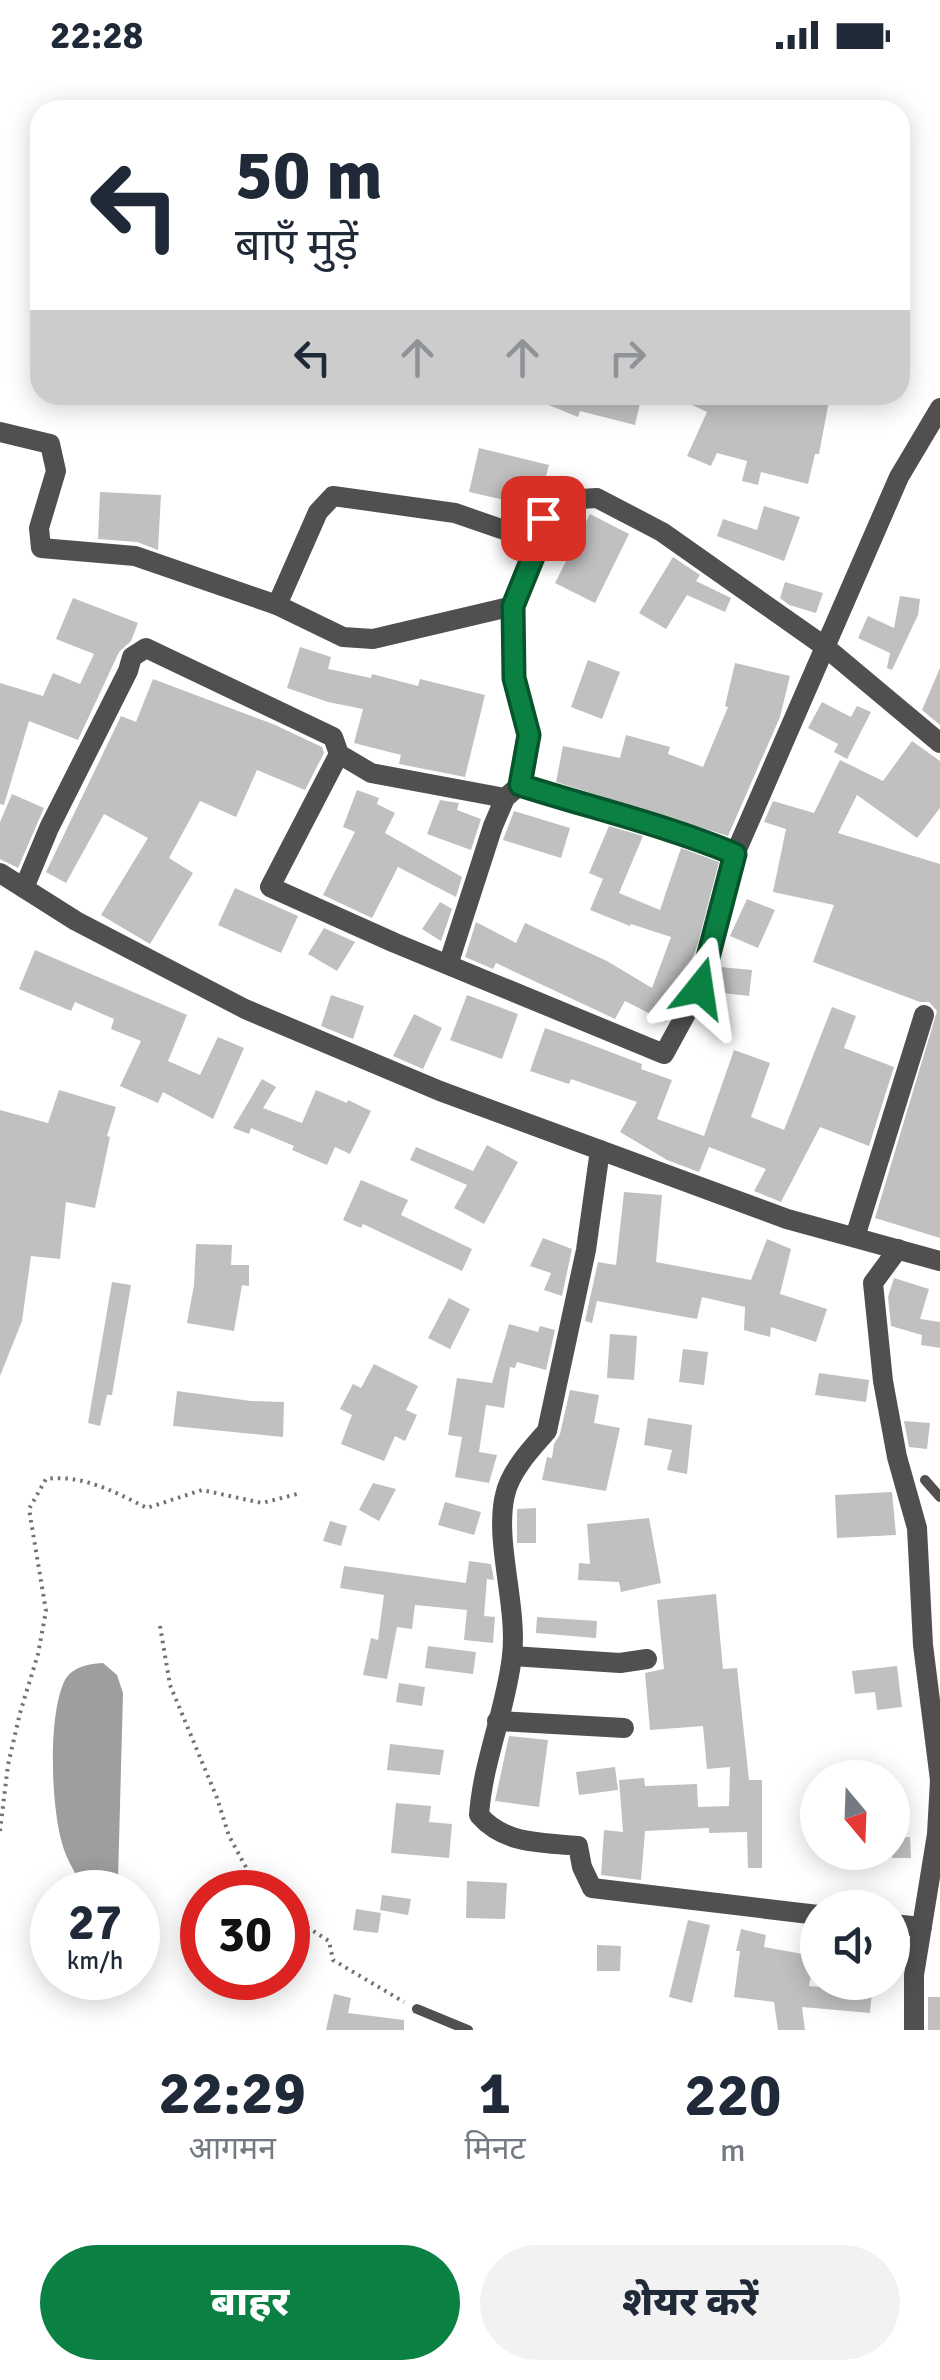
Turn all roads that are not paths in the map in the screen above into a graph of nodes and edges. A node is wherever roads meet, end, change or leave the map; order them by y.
1 (940, 408) edge
2 (0, 432) edge
3 (539, 542) junction
4 (277, 605) junction
5 (513, 606) junction
6 (824, 646) junction
7 (940, 743) edge
8 (339, 754) junction
9 (512, 792) junction
10 (735, 854) junction
11 (0, 873) edge
12 (24, 888) junction
13 (448, 962) junction
14 (924, 1015) dead end
15 (600, 1150) junction
16 (855, 1238) junction
17 (898, 1250) junction
18 (940, 1261) edge
19 (925, 1480) dead end
20 (940, 1497) edge
21 (512, 1656) junction
22 (647, 1659) dead end
23 (497, 1720) junction
24 (624, 1728) dead end
25 (939, 1814) edge
26 (800, 1912) edge
27 (931, 1927) edge
28 (416, 2009) road end
29 (468, 2030) edge
30 (914, 2030) edge

1 - 6 street
2 - 4 street
3 - 4 street
3 - 5 street
3 - 6 street
4 - 5 street
5 - 9 street
6 - 7 street
6 - 10 street
8 - 9 street
8 - 12 street
8 - 13 street
9 - 10 street
9 - 13 street
10 - 13 street
11 - 12 street
12 - 15 street
14 - 16 street
15 - 16 street
15 - 21 street
16 - 17 street
17 - 18 street
17 - 25 street
19 - 20 lane
21 - 22 street
21 - 23 street
23 - 24 street
23 - 26 street
25 - 27 street
27 - 30 street
28 - 29 lane

